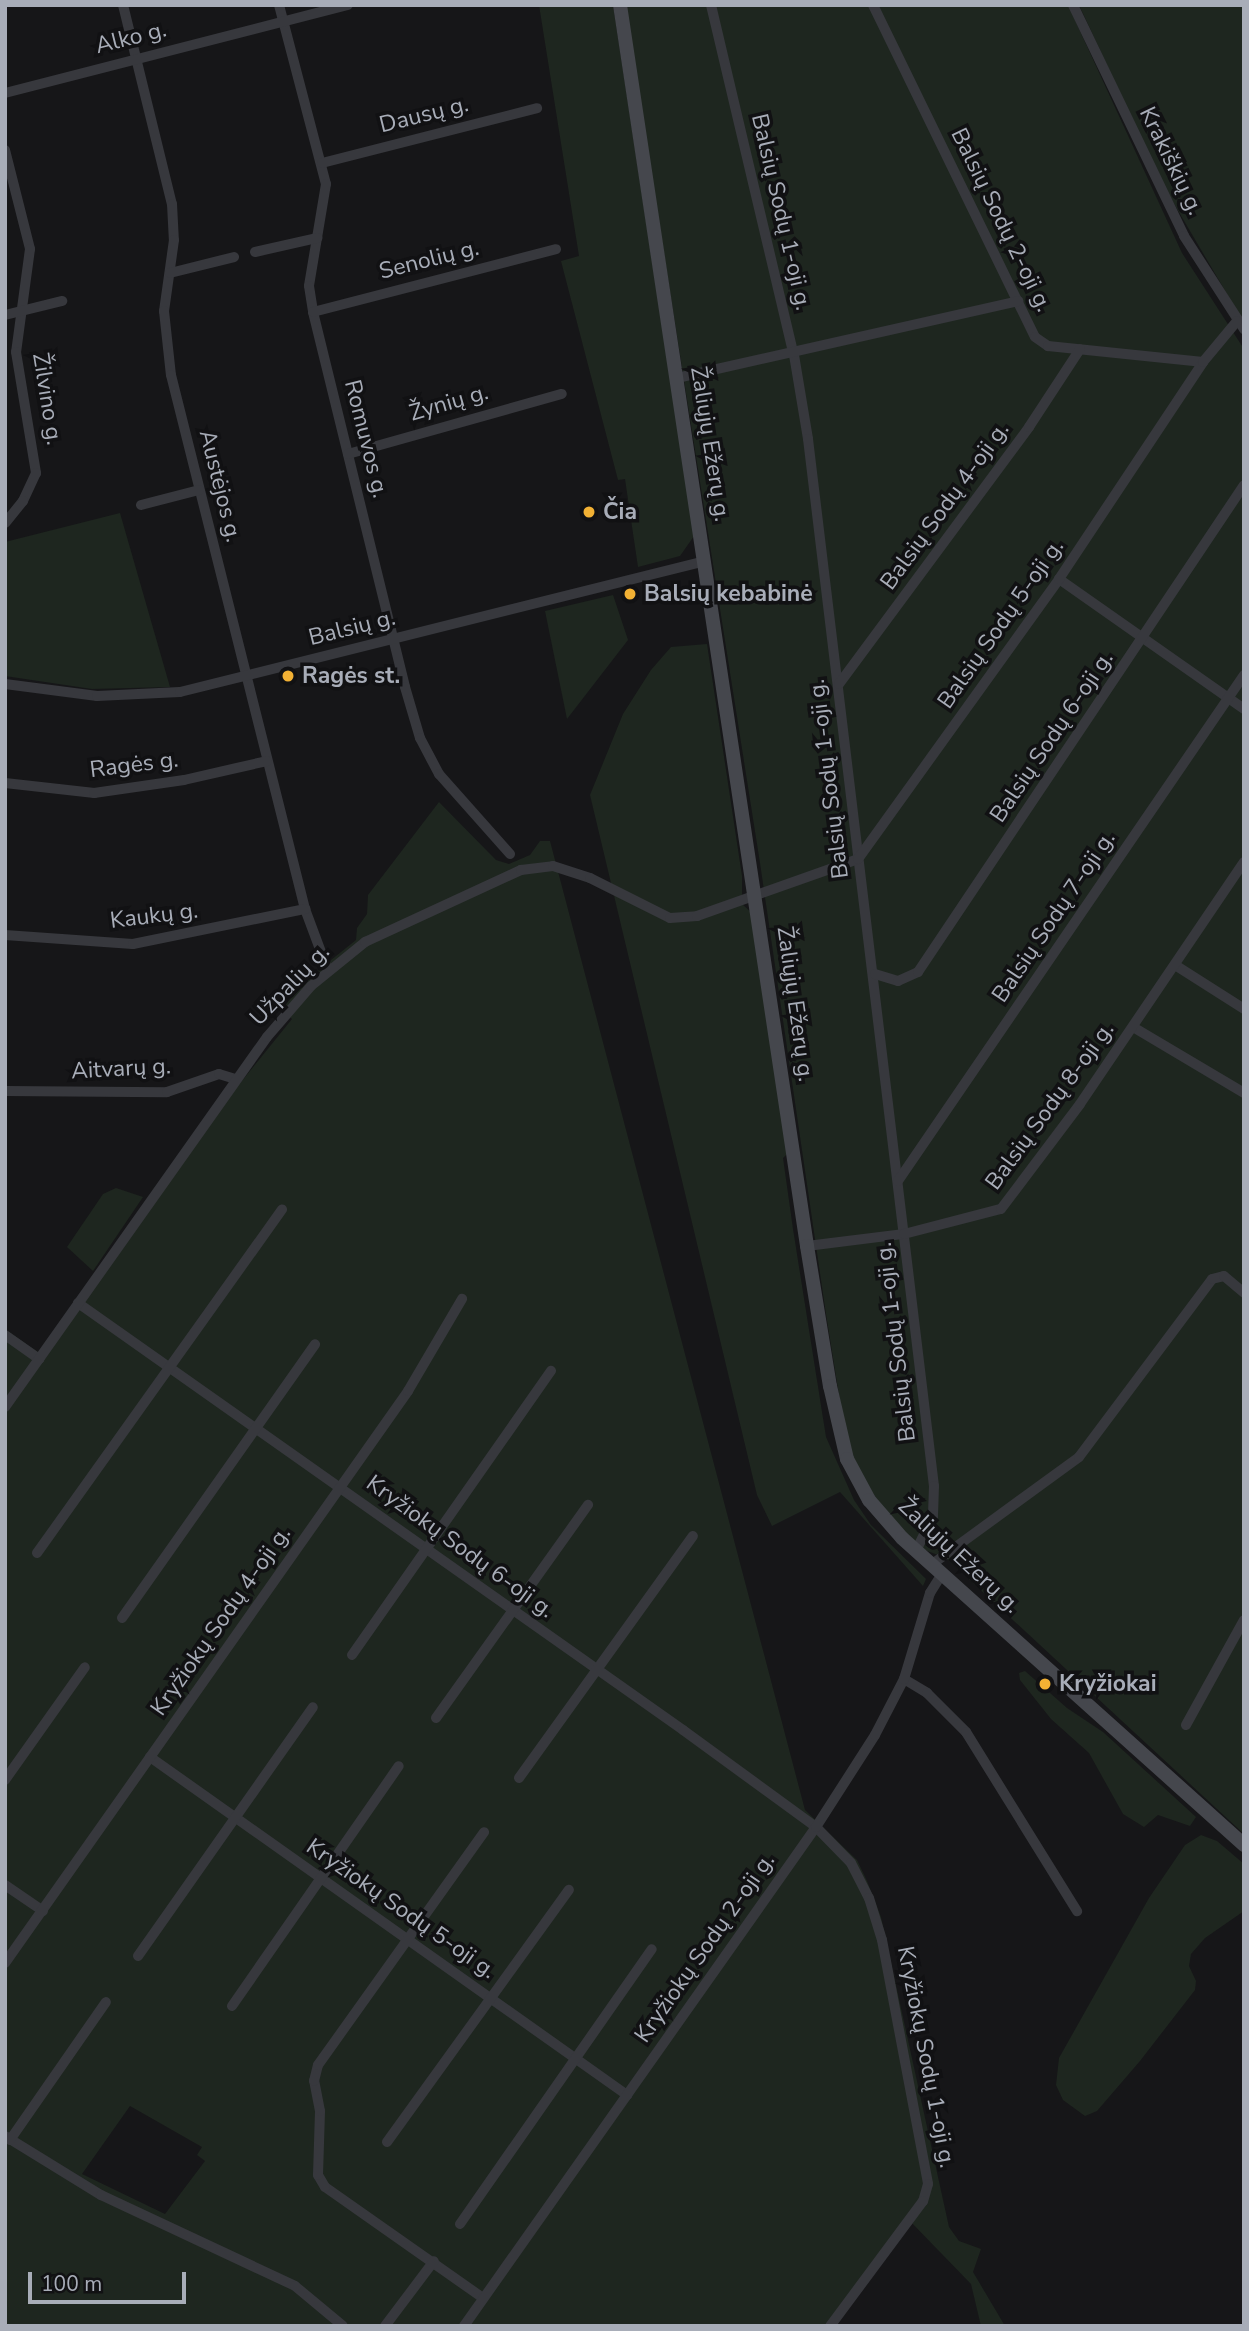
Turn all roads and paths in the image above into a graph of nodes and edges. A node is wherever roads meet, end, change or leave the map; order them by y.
1 (123, 5) edge
2 (279, 5) edge
3 (348, 5) edge
4 (620, 5) edge
5 (711, 5) edge
6 (873, 5) edge
7 (1073, 5) edge
8 (284, 22) junction
9 (136, 58) junction
10 (5, 93) edge
11 (537, 108) dead end
12 (5, 150) edge
13 (322, 163) junction
14 (317, 238) junction
15 (556, 249) dead end
16 (255, 253) dead end
17 (234, 257) dead end
18 (170, 272) junction
19 (62, 301) dead end
20 (1018, 301) junction
21 (23, 311) junction
22 (313, 312) junction
23 (5, 315) edge
24 (1240, 325) edge
25 (1080, 349) junction
26 (794, 355) junction
27 (1203, 362) junction
28 (677, 378) junction
29 (562, 394) dead end
30 (348, 454) junction
31 (1244, 485) edge
32 (199, 490) junction
33 (141, 505) dead end
34 (5, 523) edge
35 (705, 561) junction
36 (1059, 579) junction
37 (394, 639) junction
38 (1142, 639) junction
39 (1244, 675) edge
40 (247, 676) junction
41 (5, 684) edge
42 (839, 684) junction
43 (1228, 698) junction
44 (1244, 709) edge
45 (267, 761) junction
46 (5, 783) edge
47 (510, 854) dead end
48 (858, 859) junction
49 (1244, 862) edge
50 (756, 895) junction
51 (305, 909) junction
52 (5, 934) edge
53 (1175, 965) junction
54 (328, 971) junction
55 (875, 974) junction
56 (1244, 1009) edge
57 (1133, 1027) junction
58 (235, 1079) junction
59 (5, 1091) edge
60 (1244, 1093) edge
61 (898, 1181) junction
62 (282, 1210) dead end
63 (904, 1234) junction
64 (807, 1246) junction
65 (1244, 1293) edge
66 (462, 1299) dead end
67 (78, 1303) junction
68 (5, 1335) edge
69 (316, 1344) dead end
70 (39, 1359) junction
71 (170, 1368) junction
72 (551, 1371) dead end
73 (5, 1407) edge
74 (254, 1429) junction
75 (341, 1487) junction
76 (588, 1505) dead end
77 (694, 1536) dead end
78 (425, 1551) junction
79 (916, 1551) junction
80 (37, 1553) dead end
81 (937, 1569) junction
82 (512, 1609) junction
83 (122, 1618) dead end
84 (1244, 1620) edge
85 (352, 1655) dead end
86 (85, 1667) dead end
87 (597, 1671) junction
88 (904, 1679) junction
89 (313, 1707) dead end
90 (436, 1718) dead end
91 (1186, 1725) dead end
92 (150, 1757) junction
93 (399, 1766) dead end
94 (519, 1778) dead end
95 (5, 1780) edge
96 (235, 1817) junction
97 (816, 1827) junction
98 (484, 1832) dead end
99 (1244, 1845) edge
100 (321, 1878) junction
101 (5, 1885) edge
102 (569, 1890) dead end
103 (43, 1911) junction
104 (1077, 1911) dead end
105 (407, 1939) junction
106 (652, 1950) dead end
107 (138, 1956) dead end
108 (5, 1963) edge
109 (491, 1998) junction
110 (106, 2002) dead end
111 (232, 2006) dead end
112 (575, 2057) junction
113 (627, 2095) junction
114 (8, 2138) edge
115 (387, 2143) dead end
116 (460, 2224) dead end
117 (434, 2261) junction
118 (483, 2298) junction
119 (343, 2326) edge
120 (385, 2326) edge
121 (464, 2326) edge
122 (830, 2326) edge

1 - 9 street, Austėjos g.
2 - 8 street, Romuvos g.
3 - 8 street, Alko g.
4 - 28 main road, Žaliųjų Ežerų g.
5 - 26 street, Balsių Sodų 1-oji g.
6 - 20 street, Balsių Sodų 2-oji g.
7 - 24 street, Krakiškių g.
8 - 9 street, Alko g.
8 - 13 street, Romuvos g.
9 - 10 street, Alko g.
9 - 18 street, Austėjos g.
11 - 13 street, Dausų g.
12 - 21 street, Žilvino g.
13 - 14 street, Romuvos g.
14 - 16 street
14 - 22 street, Romuvos g.
15 - 22 street, Senolių g.
17 - 18 street
18 - 32 street, Austėjos g.
19 - 21 street
20 - 25 street, Balsių Sodų 2-oji g.
20 - 26 street
21 - 23 street
21 - 34 street, Žilvino g.
22 - 30 street, Romuvos g.
24 - 27 street, Balsių Sodų 5-oji g.
25 - 27 street, Balsių Sodų 2-oji g.
25 - 42 street, Balsių Sodų 4-oji g.
26 - 28 street
26 - 42 street, Balsių Sodų 1-oji g.
27 - 36 street, Balsių Sodų 5-oji g.
28 - 35 main road, Žaliųjų Ežerų g.
29 - 30 street, Žynių g.
30 - 37 street, Romuvos g.
31 - 38 street, Balsių Sodų 6-oji g.
32 - 33 street
32 - 40 street, Austėjos g.
35 - 37 street, Balsių g.
35 - 50 main road, Žaliųjų Ežerų g.
36 - 38 street
36 - 48 street, Balsių Sodų 5-oji g.
37 - 40 street, Balsių g.
37 - 47 street, Romuvos g.
38 - 43 street
38 - 55 street, Balsių Sodų 6-oji g.
39 - 43 street, Balsių Sodų 7-oji g.
40 - 41 street, Balsių g.
40 - 45 street, Austėjos g.
42 - 48 street, Balsių Sodų 1-oji g.
43 - 44 street
43 - 61 street, Balsių Sodų 7-oji g.
45 - 46 street, Ragės g.
45 - 51 street, Austėjos g.
48 - 50 street
48 - 55 street, Balsių Sodų 1-oji g.
49 - 53 street, Balsių Sodų 8-oji g.
50 - 54 street, Užpalių g.
50 - 64 main road, Žaliųjų Ežerų g.
51 - 52 street, Kaukų g.
51 - 54 street, Austėjos g.
53 - 56 street
53 - 57 street, Balsių Sodų 8-oji g.
54 - 58 street, Užpalių g.
55 - 61 street, Balsių Sodų 1-oji g.
57 - 60 street
57 - 63 street, Balsių Sodų 8-oji g.
58 - 59 street, Aitvarų g.
58 - 67 street, Užpalių g.
61 - 63 street, Balsių Sodų 1-oji g.
62 - 71 street
63 - 64 street, Balsių Sodų 8-oji g.
63 - 79 street, Balsių Sodų 1-oji g.
64 - 79 main road, Žaliųjų Ežerų g.
65 - 81 street
66 - 75 street, Kryžiokų Sodų 4-oji g.
67 - 70 street, Užpalių g.
67 - 71 street, Kryžiokų Sodų 6-oji g.
68 - 70 street
69 - 74 street
70 - 73 street, Užpalių g.
71 - 74 street, Kryžiokų Sodų 6-oji g.
71 - 80 street
72 - 78 street
74 - 75 street, Kryžiokų Sodų 6-oji g.
74 - 83 street
75 - 78 street, Kryžiokų Sodų 6-oji g.
75 - 92 street, Kryžiokų Sodų 4-oji g.
76 - 82 street
77 - 87 street
78 - 82 street, Kryžiokų Sodų 6-oji g.
78 - 85 street
79 - 81 main road, Žaliųjų Ežerų g.
81 - 88 street, Kryžiokų Sodų 2-oji g.
81 - 99 main road, Žaliųjų Ežerų g.
82 - 87 street, Kryžiokų Sodų 6-oji g.
82 - 90 street
84 - 91 street
86 - 95 street
87 - 94 street
87 - 97 street, Kryžiokų Sodų 6-oji g.
88 - 97 street, Kryžiokų Sodų 2-oji g.
88 - 104 street
89 - 96 street
92 - 96 street, Kryžiokų Sodų 5-oji g.
92 - 103 street, Kryžiokų Sodų 4-oji g.
93 - 100 street
96 - 100 street, Kryžiokų Sodų 5-oji g.
96 - 107 street
97 - 113 street, Kryžiokų Sodų 2-oji g.
97 - 122 street, Kryžiokų Sodų 1-oji g.
98 - 105 street
100 - 105 street, Kryžiokų Sodų 5-oji g.
100 - 111 street
101 - 103 street
102 - 109 street
103 - 108 street, Kryžiokų Sodų 4-oji g.
105 - 109 street, Kryžiokų Sodų 5-oji g.
105 - 117 street
106 - 112 street
109 - 112 street, Kryžiokų Sodų 5-oji g.
109 - 115 street
110 - 114 street
112 - 113 street, Kryžiokų Sodų 5-oji g.
112 - 116 street
113 - 118 street, Kryžiokų Sodų 2-oji g.
114 - 119 street
117 - 118 street
117 - 120 street
118 - 121 street, Kryžiokų Sodų 2-oji g.

